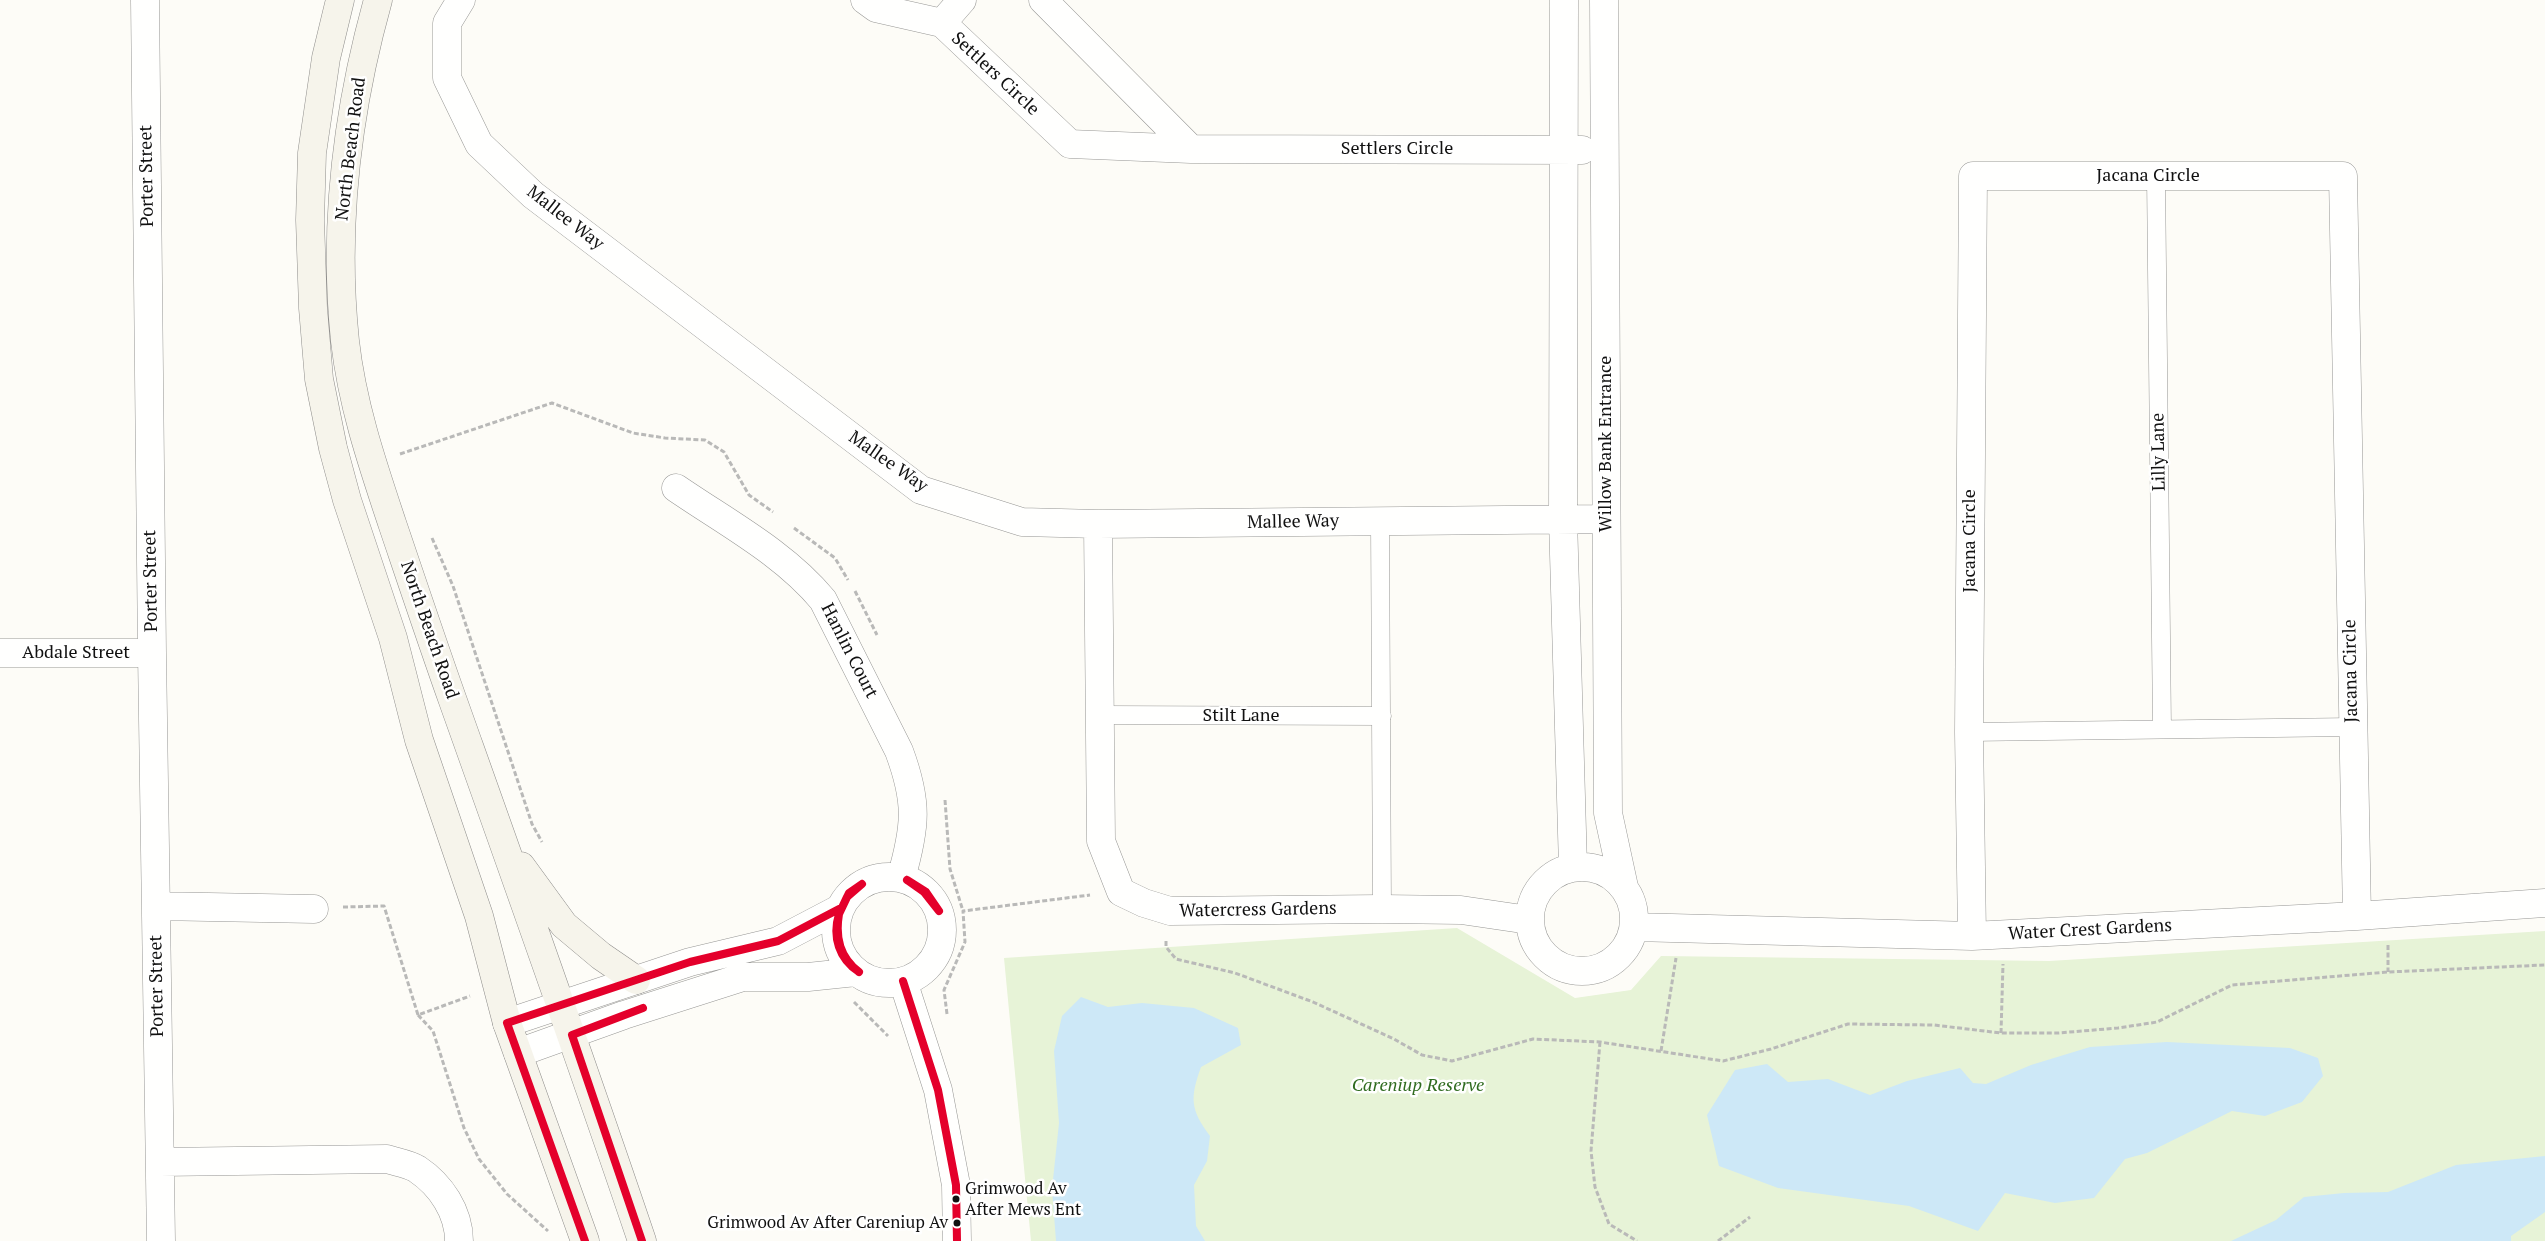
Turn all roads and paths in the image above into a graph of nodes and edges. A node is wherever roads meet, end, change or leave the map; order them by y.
1 (146, 0) edge
2 (340, 0) edge
3 (378, 0) edge
4 (461, 0) edge
5 (865, 0) edge
6 (962, 0) edge
7 (1043, 0) edge
8 (1564, 0) edge
9 (1604, 0) edge
10 (942, 23) junction
11 (1191, 148) junction
12 (1564, 148) junction
13 (1604, 152) junction
14 (2156, 176) junction
15 (676, 488) dead end
16 (1563, 519) junction
17 (1606, 519) junction
18 (1380, 521) junction
19 (1098, 524) junction
20 (428, 531) dead end
21 (0, 653) edge
22 (152, 653) junction
23 (1100, 715) junction
24 (1382, 716) junction
25 (2352, 727) junction
26 (2162, 729) junction
27 (1969, 732) junction
28 (503, 841) junction
29 (546, 850) dead end
30 (1574, 867) junction
31 (901, 878) junction
32 (1624, 887) junction
33 (1121, 892) junction
34 (2545, 903) edge
35 (156, 906) junction
36 (314, 909) joint
37 (1382, 909) junction
38 (839, 910) junction
39 (1170, 911) junction
40 (2357, 916) junction
41 (1529, 920) junction
42 (1634, 927) junction
43 (1680, 930) junction
44 (2003, 934) junction
45 (1972, 936) junction
46 (2545, 965) edge
47 (636, 980) junction
48 (903, 982) junction
49 (852, 985) junction
50 (478, 993) dead end
51 (561, 1004) junction
52 (418, 1015) junction
53 (948, 1016) dead end
54 (507, 1023) junction
55 (2001, 1033) junction
56 (572, 1035) junction
57 (922, 1041) junction
58 (1600, 1042) junction
59 (1661, 1051) junction
60 (518, 1053) junction
61 (160, 1162) junction
62 (1750, 1217) dead end
63 (549, 1232) dead end
64 (161, 1241) edge
65 (459, 1241) edge
66 (585, 1241) edge
67 (642, 1241) edge
68 (957, 1241) edge
69 (1637, 1241) edge
70 (1718, 1241) edge

1 - 22 street, Porter Street
2 - 54 main road, North Beach Road
3 - 28 main road, North Beach Road
4 - 19 street, Mallee Way
5 - 10 street, Settlers Circle
6 - 10 street, Settlers Circle
7 - 11 street
8 - 12 street
9 - 13 street, Willow Bank Entrance
10 - 11 street, Settlers Circle
11 - 12 street, Settlers Circle
12 - 13 street, Settlers Circle
12 - 16 street
13 - 17 street, Willow Bank Entrance
14 - 25 street, Jacana Circle
14 - 26 lane, Lilly Lane
14 - 27 street, Jacana Circle
15 - 31 street, Hanlin Court
16 - 17 street, Mallee Way
16 - 18 street, Mallee Way
16 - 30 street
17 - 32 street, Willow Bank Entrance
18 - 19 street, Mallee Way
18 - 24 lane
19 - 23 street
20 - 29 path
21 - 22 street, Abdale Street
22 - 35 street, Porter Street
23 - 24 lane, Stilt Lane
23 - 33 street
24 - 37 lane
25 - 26 lane
25 - 40 street, Jacana Circle
26 - 27 lane
27 - 45 street, Jacana Circle
28 - 47 main road
28 - 51 main road, North Beach Road
30 - 32 street
30 - 41 street
31 - 38 street
31 - 48 street
32 - 42 street
33 - 39 street, Watercress Gardens
33 - 53 path
34 - 40 street, Water Crest Gardens
35 - 36 street
35 - 61 street, Porter Street
36 - 52 path
37 - 39 street, Watercress Gardens
37 - 41 street, Watercress Gardens
38 - 47 street
38 - 49 street
39 - 58 path
40 - 44 street, Water Crest Gardens
41 - 42 street
42 - 43 street, Water Crest Gardens
43 - 45 street, Water Crest Gardens
43 - 59 path
44 - 45 street, Water Crest Gardens
44 - 55 path
46 - 55 path
47 - 51 street
48 - 49 street
48 - 57 street
49 - 56 street
49 - 57 path
50 - 52 path
51 - 54 street
51 - 56 main road, North Beach Road
52 - 63 path
54 - 60 main road, North Beach Road
55 - 59 path
56 - 60 street
56 - 67 main road, North Beach Road
57 - 68 street
58 - 59 path
58 - 69 path
60 - 66 main road, North Beach Road
61 - 64 street, Porter Street
61 - 65 street
62 - 70 path

